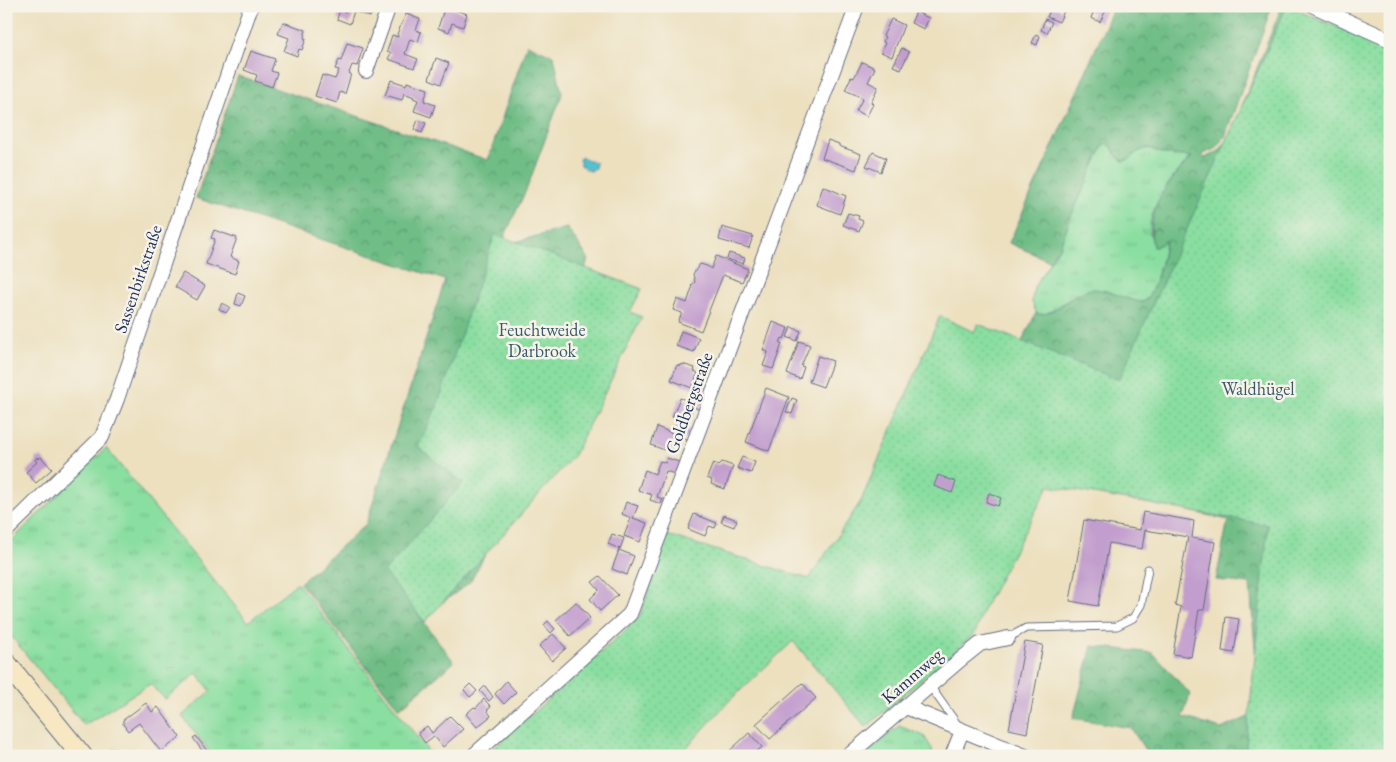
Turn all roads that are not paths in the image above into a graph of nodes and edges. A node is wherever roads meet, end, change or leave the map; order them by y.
1 (251, 6) edge
2 (389, 6) edge
3 (857, 6) edge
4 (1314, 6) edge
5 (1390, 40) edge
6 (366, 71) dead end
7 (6, 531) edge
8 (1148, 569) dead end
9 (1008, 638) joint
10 (6, 663) edge
11 (930, 686) junction
12 (906, 707) junction
13 (962, 731) junction
14 (82, 756) edge
15 (473, 756) edge
16 (848, 756) edge
17 (952, 756) edge
18 (1025, 756) edge

1 - 7 street, Sassenbirkstraße
2 - 6 street
3 - 15 street, Goldbergstraße
4 - 5 street
8 - 9 lane
9 - 11 street, Kammweg
10 - 14 street
11 - 12 street, Kammweg
11 - 13 lane
12 - 13 street
12 - 16 street, Kammweg
13 - 17 street
13 - 18 street

